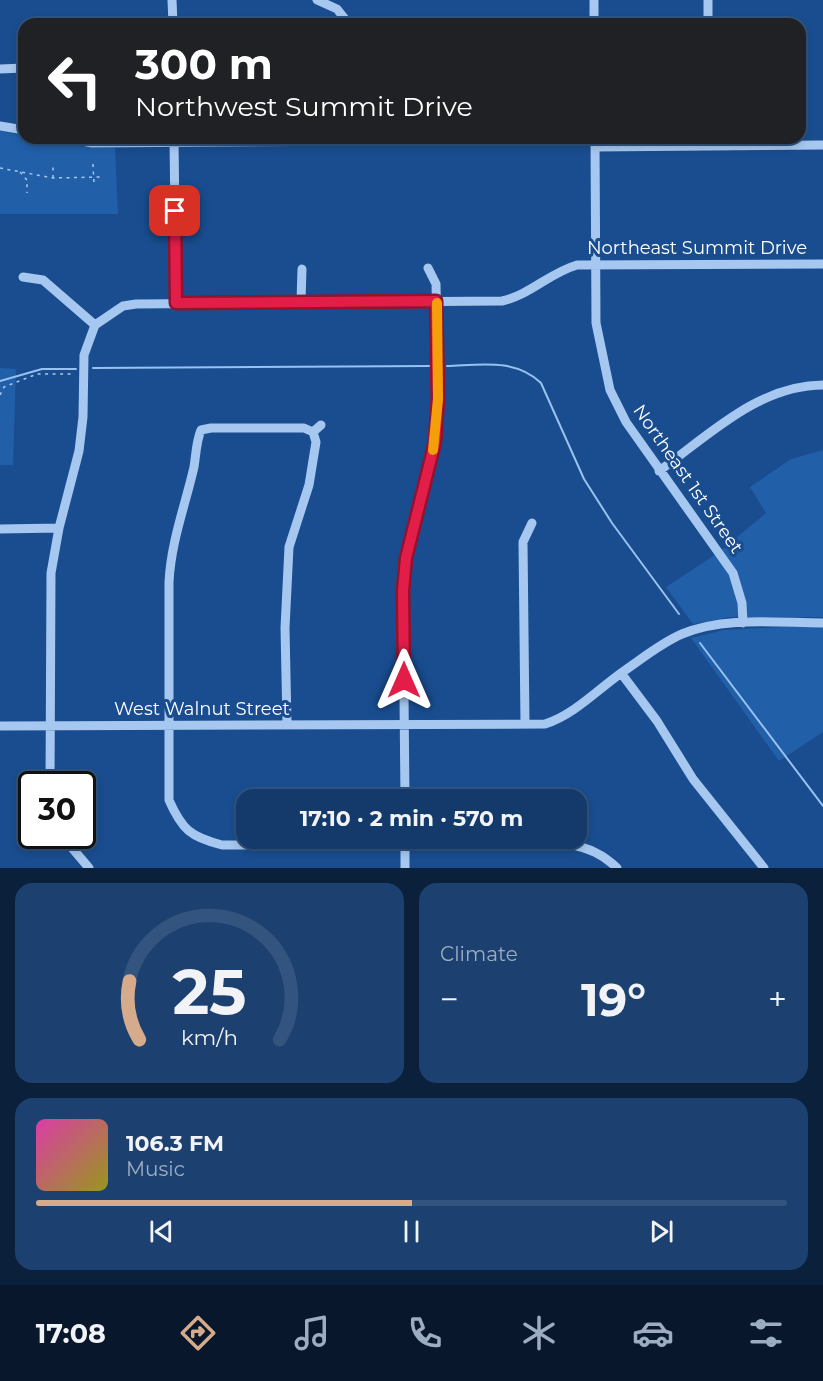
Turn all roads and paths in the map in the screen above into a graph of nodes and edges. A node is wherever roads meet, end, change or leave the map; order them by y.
1 (172, 0) edge
2 (317, 0) edge
3 (594, 0) edge
4 (708, 0) edge
5 (172, 18) edge
6 (344, 18) edge
7 (594, 18) edge
8 (708, 18) edge
9 (18, 68) edge
10 (0, 69) edge
11 (0, 126) edge
12 (18, 129) edge
13 (174, 144) edge
14 (595, 144) edge
15 (795, 144) edge
16 (823, 145) edge
17 (54, 164) dead end
18 (93, 164) dead end
19 (0, 168) edge
20 (20, 172) junction
21 (94, 177) junction
22 (101, 177) dead end
23 (53, 178) junction
24 (94, 184) dead end
25 (27, 193) dead end
26 (823, 264) edge
27 (596, 265) junction
28 (428, 268) dead end
29 (302, 269) dead end
30 (23, 276) dead end
31 (301, 301) junction
32 (436, 301) junction
33 (176, 303) junction
34 (95, 324) junction
35 (84, 374) junction
36 (823, 386) edge
37 (0, 395) edge
38 (321, 425) dead end
39 (313, 432) junction
40 (659, 471) junction
41 (532, 523) dead end
42 (59, 528) junction
43 (0, 529) edge
44 (743, 623) junction
45 (823, 623) edge
46 (621, 673) junction
47 (287, 724) junction
48 (404, 724) junction
49 (525, 724) junction
50 (0, 726) edge
51 (51, 726) junction
52 (168, 726) junction
53 (50, 771) edge
54 (405, 789) edge
55 (236, 845) edge
56 (587, 848) edge
57 (73, 849) edge
58 (405, 849) edge
59 (88, 868) edge
60 (405, 868) edge
61 (617, 868) edge
62 (764, 868) edge

1 - 5 street
2 - 6 street
3 - 7 street
4 - 8 street
9 - 10 street
11 - 12 street
13 - 33 street
14 - 27 street, Northeast 1st Street
15 - 16 street
17 - 23 path
18 - 21 path
19 - 20 path
20 - 23 path
20 - 25 path
21 - 22 path
21 - 23 path
21 - 24 path
26 - 27 street, Northeast Summit Drive
27 - 32 street, Northeast Summit Drive
27 - 40 street, Northeast 1st Street
28 - 32 street
29 - 31 street
30 - 34 street
31 - 32 street, Northeast Summit Drive
31 - 33 street, Northeast Summit Drive
32 - 48 street
33 - 34 street, Northeast Summit Drive
34 - 35 street
35 - 37 path
35 - 42 street
36 - 40 street
38 - 39 street
39 - 47 street
39 - 52 street
40 - 44 street, Northeast 1st Street
41 - 49 street
42 - 43 street
42 - 51 street
44 - 45 street, West Walnut Street
44 - 46 street, West Walnut Street
46 - 49 street, West Walnut Street
46 - 62 street
47 - 48 street, West Walnut Street
47 - 52 street, West Walnut Street
48 - 49 street, West Walnut Street
48 - 54 street
50 - 51 street, West Walnut Street
51 - 52 street, West Walnut Street
51 - 53 street
52 - 55 street
56 - 61 street
57 - 59 street
58 - 60 street

